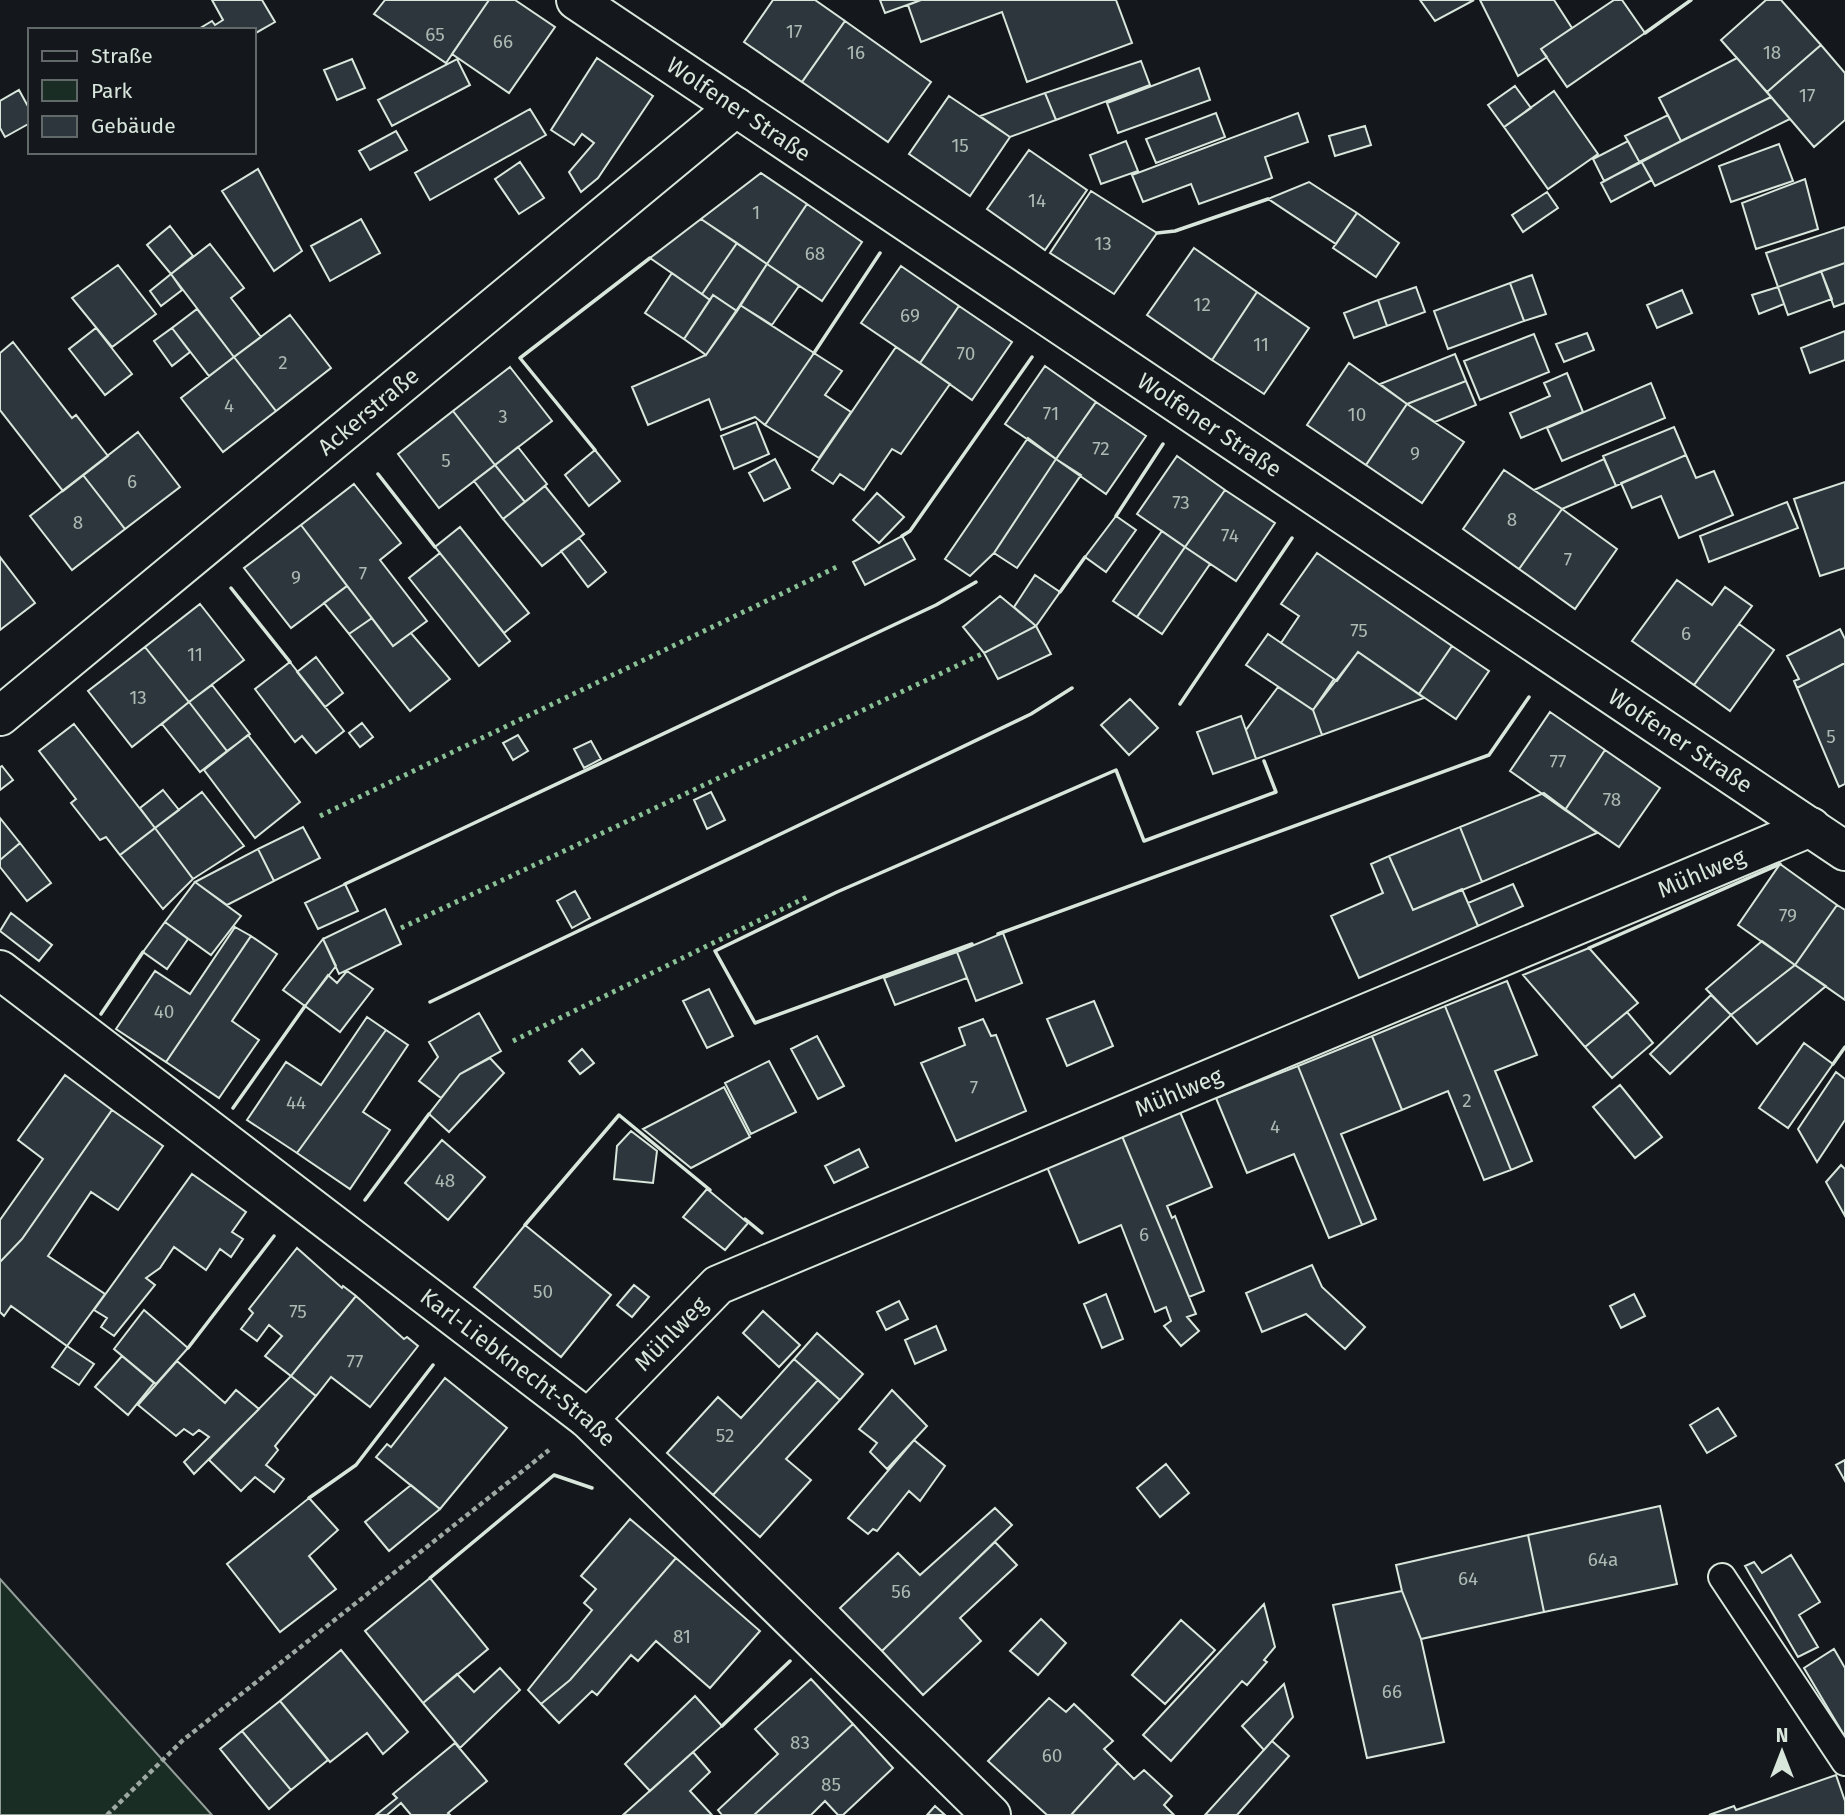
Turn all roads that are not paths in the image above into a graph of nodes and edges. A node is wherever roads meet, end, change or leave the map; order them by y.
1 (576, 0) edge
2 (736, 107) junction
3 (0, 716) edge
4 (1811, 827) junction
5 (1845, 851) edge
6 (0, 970) edge
7 (588, 1419) junction
8 (1723, 1577) dead end
9 (1845, 1762) edge
10 (991, 1815) edge

1 - 2 street, Wolfener Straße
2 - 3 street, Ackerstraße
2 - 4 street, Wolfener Straße
4 - 5 street, Wolfener Straße
4 - 7 street, Mühlweg
6 - 7 street, Karl-Liebknecht-Straße
7 - 10 street, Karl-Liebknecht-Straße
8 - 9 lane

